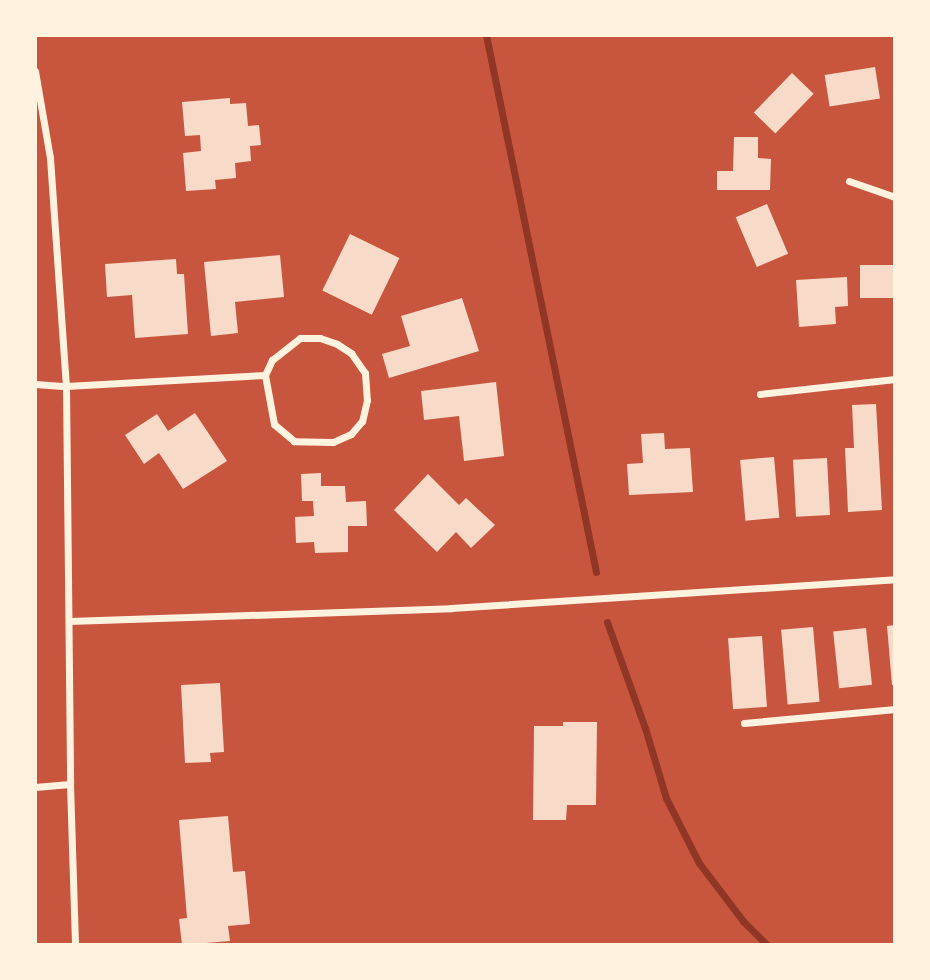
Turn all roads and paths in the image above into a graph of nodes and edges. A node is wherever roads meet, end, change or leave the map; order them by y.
1 (35, 71) edge
2 (849, 181) dead end
3 (895, 197) edge
4 (265, 375) junction
5 (895, 379) edge
6 (35, 384) edge
7 (66, 386) junction
8 (760, 394) dead end
9 (895, 579) edge
10 (69, 621) junction
11 (895, 709) edge
12 (744, 723) dead end
13 (70, 784) junction
14 (35, 788) edge
15 (75, 945) edge

1 - 7 street
2 - 3 street
4 - 4 street
4 - 7 street
5 - 8 street
6 - 7 street
7 - 10 street
9 - 10 street
10 - 13 street
11 - 12 street
13 - 14 street
13 - 15 street

